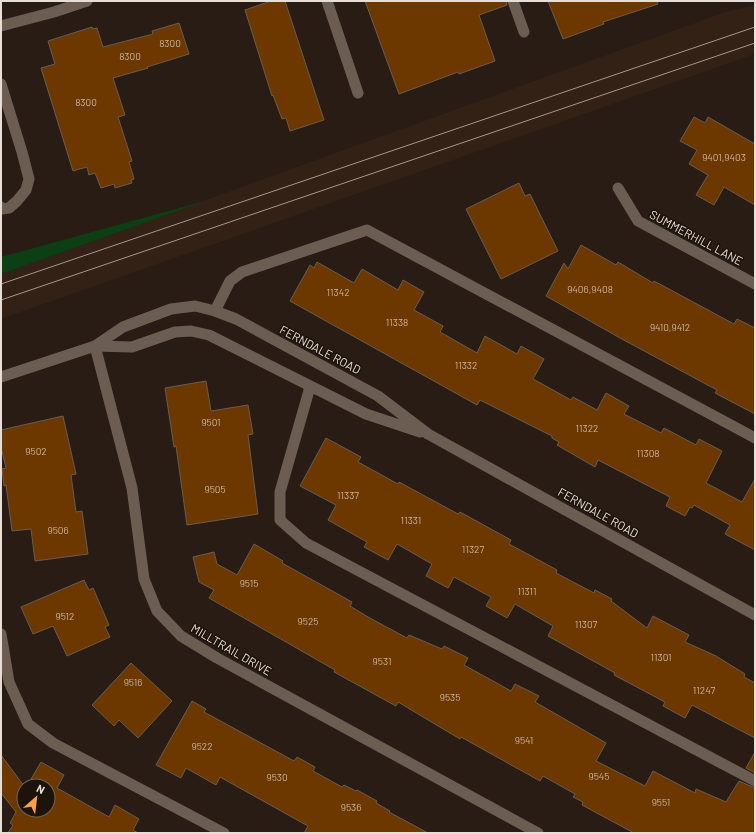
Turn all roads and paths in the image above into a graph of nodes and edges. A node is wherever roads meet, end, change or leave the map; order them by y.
1 (49, 1) edge
2 (87, 1) edge
3 (327, 1) edge
4 (513, 1) edge
5 (54, 12) junction
6 (1, 26) edge
7 (524, 32) dead end
8 (1, 84) edge
9 (358, 93) dead end
10 (618, 188) dead end
11 (1, 208) edge
12 (755, 284) edge
13 (215, 311) junction
14 (94, 346) junction
15 (1, 377) edge
16 (310, 387) junction
17 (428, 434) junction
18 (755, 438) edge
19 (755, 615) edge
20 (1, 634) edge
21 (755, 781) edge
22 (224, 833) edge
23 (538, 833) edge

1 - 5 street
2 - 5 street
3 - 9 street
4 - 7 street
5 - 6 street
8 - 11 street
10 - 12 street, SUMMERHILL LANE
13 - 14 street, FERNDALE ROAD
13 - 17 street, FERNDALE ROAD
13 - 18 street
14 - 15 street
14 - 16 street, FERNDALE ROAD
14 - 23 street, MILLTRAIL DRIVE
16 - 17 street, FERNDALE ROAD
16 - 21 street
17 - 19 street, FERNDALE ROAD
20 - 22 street

